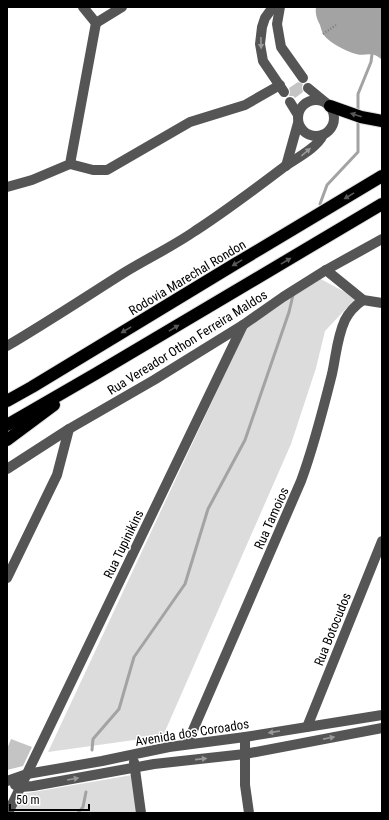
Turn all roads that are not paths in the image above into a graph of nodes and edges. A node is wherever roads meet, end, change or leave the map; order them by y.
1 (83, 7) edge
2 (122, 7) edge
3 (273, 7) edge
4 (280, 7) edge
5 (96, 23) junction
6 (303, 78) dead end
7 (308, 88) dead end
8 (290, 102) dead end
9 (328, 104) junction
10 (298, 119) junction
11 (382, 121) edge
12 (323, 135) junction
13 (70, 164) junction
14 (286, 166) junction
15 (382, 176) edge
16 (7, 187) edge
17 (382, 204) edge
18 (382, 239) edge
19 (326, 270) junction
20 (363, 300) junction
21 (382, 303) edge
22 (243, 325) junction
23 (7, 346) edge
24 (97, 373) junction
25 (32, 387) junction
26 (7, 397) edge
27 (7, 400) edge
28 (7, 425) edge
29 (68, 429) junction
30 (7, 440) edge
31 (7, 469) edge
32 (382, 541) edge
33 (7, 578) edge
34 (382, 715) edge
35 (306, 726) junction
36 (382, 728) edge
37 (245, 737) junction
38 (187, 744) junction
39 (245, 754) junction
40 (133, 755) junction
41 (134, 768) junction
42 (26, 774) junction
43 (7, 782) edge
44 (21, 787) junction
45 (8, 813) edge
46 (141, 813) edge
47 (249, 813) edge

1 - 5 street
2 - 5 street
3 -> 13 street
4 - 6 street
5 - 13 street
7 - 9 street
8 - 10 street
9 - 10 street
11 -> 9 highway
9 - 12 street
10 - 12 street
10 - 14 street
14 -> 12 street
13 - 16 street
14 - 23 street
15 -> 25 highway, Rodovia Marechal Rondon
24 -> 17 highway
18 - 19 street, Rua Vereador Othon Ferreira Maldos
19 - 20 street
19 - 22 street, Rua Vereador Othon Ferreira Maldos
20 - 21 street
20 - 38 street, Rua Tamoios
22 - 29 street, Rua Vereador Othon Ferreira Maldos
22 - 42 street, Rua Tupinikins
24 - 28 highway
24 - 30 highway
25 - 26 highway
25 - 27 highway, Rodovia Marechal Rondon
29 - 31 street, Rua Vereador Othon Ferreira Maldos
29 - 33 street
32 - 35 street, Rua Botocudos
34 - 35 street, Avenida dos Coroados
35 -> 37 street, Avenida dos Coroados
39 -> 36 street, Avenida dos Coroados
37 - 38 street, Avenida dos Coroados
37 - 39 street
38 - 40 street, Avenida dos Coroados
41 -> 39 street, Avenida dos Coroados
39 - 47 street
40 - 41 street
40 - 42 street, Avenida dos Coroados
44 -> 41 street, Avenida dos Coroados
41 - 46 street
42 - 43 street, Avenida dos Coroados
42 - 44 street, Rua Tupinikins
43 - 44 street, Avenida dos Coroados
44 - 45 street, Rua Tupinikins

